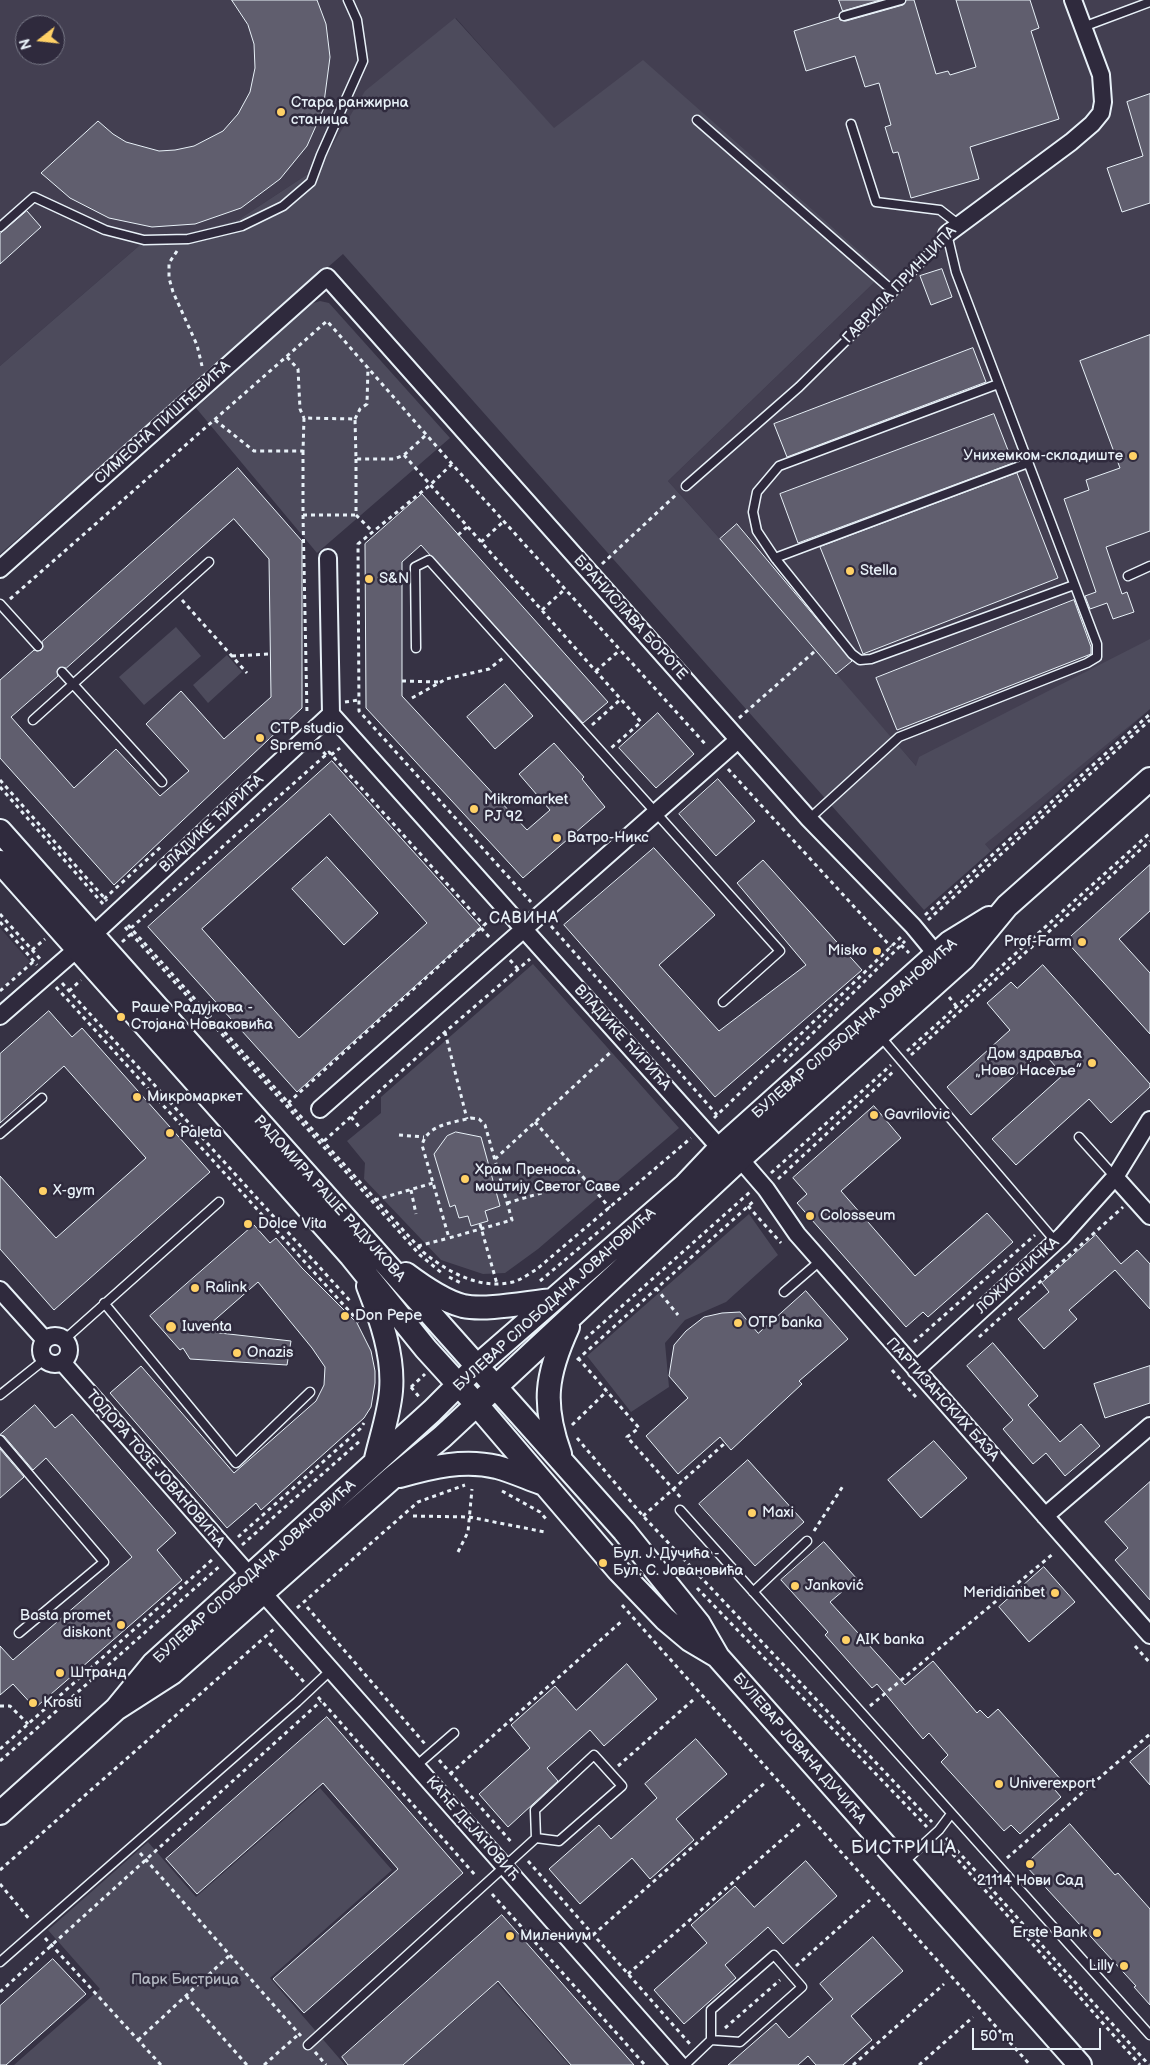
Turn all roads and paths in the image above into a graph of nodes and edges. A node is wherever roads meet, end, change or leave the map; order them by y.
1 (348, 0) edge
2 (900, 0) edge
3 (1073, 0) edge
4 (1150, 2) edge
5 (844, 16) dead end
6 (1083, 27) junction
7 (697, 120) dead end
8 (851, 124) dead end
9 (0, 227) edge
10 (953, 229) junction
11 (188, 239) junction
12 (327, 278) joint
13 (893, 291) junction
14 (287, 357) dead end
15 (368, 368) dead end
16 (208, 383) junction
17 (998, 384) junction
18 (304, 418) junction
19 (355, 419) junction
20 (215, 420) dead end
21 (426, 435) dead end
22 (304, 451) junction
23 (404, 455) junction
24 (356, 459) junction
25 (1028, 463) junction
26 (452, 464) dead end
27 (430, 485) junction
28 (686, 486) joint
29 (303, 515) junction
30 (356, 515) junction
31 (504, 521) dead end
32 (467, 527) junction
33 (373, 532) junction
34 (458, 535) dead end
35 (481, 542) junction
36 (328, 558) dead end
37 (775, 558) junction
38 (209, 562) dead end
39 (1150, 566) edge
40 (0, 569) edge
41 (591, 575) junction
42 (1128, 576) dead end
43 (1074, 585) junction
44 (565, 589) dead end
45 (175, 592) junction
46 (0, 604) edge
47 (542, 610) junction
48 (38, 646) dead end
49 (416, 648) dead end
50 (620, 649) dead end
51 (511, 651) junction
52 (816, 651) dead end
53 (270, 654) dead end
54 (231, 656) junction
55 (596, 671) junction
56 (62, 672) dead end
57 (247, 673) dead end
58 (359, 680) junction
59 (366, 680) dead end
60 (402, 681) dead end
61 (440, 682) junction
62 (72, 684) junction
63 (412, 698) dead end
64 (621, 699) junction
65 (331, 714) junction
66 (1150, 714) edge
67 (302, 718) dead end
68 (32, 720) dead end
69 (1150, 720) edge
70 (584, 732) junction
71 (732, 734) junction
72 (604, 754) junction
73 (1150, 779) edge
74 (162, 782) dead end
75 (655, 812) junction
76 (809, 819) junction
77 (0, 831) edge
78 (1150, 833) edge
79 (169, 840) dead end
80 (1150, 841) edge
81 (0, 862) edge
82 (522, 892) junction
83 (104, 899) dead end
84 (505, 906) junction
85 (1007, 906) junction
86 (540, 913) junction
87 (0, 914) edge
88 (0, 922) edge
89 (484, 925) junction
90 (524, 927) junction
91 (131, 928) dead end
92 (915, 928) junction
93 (559, 934) junction
94 (85, 942) junction
95 (543, 948) junction
96 (937, 955) junction
97 (34, 961) junction
98 (49, 973) junction
99 (0, 992) edge
100 (724, 1002) dead end
101 (0, 1016) edge
102 (444, 1032) junction
103 (878, 1034) junction
104 (624, 1040) junction
105 (900, 1061) junction
106 (778, 1068) dead end
107 (42, 1098) dead end
108 (288, 1103) dead end
109 (320, 1109) dead end
110 (717, 1115) junction
111 (351, 1117) junction
112 (467, 1119) junction
113 (1150, 1120) edge
114 (536, 1122) junction
115 (703, 1128) junction
116 (361, 1130) dead end
117 (0, 1134) edge
118 (399, 1135) dead end
119 (424, 1137) junction
120 (1079, 1137) dead end
121 (324, 1141) dead end
122 (720, 1148) junction
123 (495, 1159) junction
124 (740, 1159) junction
125 (1115, 1177) junction
126 (586, 1180) junction
127 (433, 1183) junction
128 (763, 1186) junction
129 (412, 1190) junction
130 (1134, 1198) junction
131 (375, 1200) dead end
132 (219, 1202) dead end
133 (507, 1203) junction
134 (610, 1208) dead end
135 (416, 1214) dead end
136 (1150, 1216) edge
137 (615, 1217) dead end
138 (480, 1224) dead end
139 (481, 1228) junction
140 (1043, 1228) junction
141 (449, 1238) junction
142 (1056, 1242) junction
143 (418, 1246) dead end
144 (366, 1258) junction
145 (820, 1261) junction
146 (497, 1284) dead end
147 (536, 1284) dead end
148 (656, 1288) junction
149 (0, 1290) edge
150 (784, 1292) dead end
151 (553, 1300) junction
152 (104, 1303) junction
153 (356, 1306) dead end
154 (678, 1314) dead end
155 (572, 1317) junction
156 (364, 1329) dead end
157 (45, 1340) junction
158 (64, 1340) junction
159 (976, 1340) dead end
160 (914, 1343) dead end
161 (580, 1344) dead end
162 (578, 1358) junction
163 (44, 1360) junction
164 (62, 1362) junction
165 (575, 1362) dead end
166 (478, 1366) junction
167 (916, 1370) junction
168 (459, 1385) junction
169 (497, 1386) junction
170 (608, 1391) junction
171 (310, 1392) dead end
172 (0, 1395) edge
173 (477, 1405) junction
174 (568, 1418) dead end
175 (1150, 1426) edge
176 (360, 1429) dead end
177 (575, 1434) dead end
178 (363, 1438) dead end
179 (0, 1440) edge
180 (724, 1444) dead end
181 (563, 1462) junction
182 (375, 1463) junction
183 (392, 1478) junction
184 (468, 1484) dead end
185 (543, 1484) junction
186 (844, 1486) dead end
187 (673, 1489) junction
188 (472, 1490) dead end
189 (680, 1510) dead end
190 (540, 1512) dead end
191 (413, 1516) dead end
192 (643, 1516) junction
193 (1045, 1516) junction
194 (469, 1517) junction
195 (553, 1527) dead end
196 (545, 1532) dead end
197 (807, 1542) joint
198 (228, 1552) junction
199 (458, 1552) dead end
200 (1054, 1553) dead end
201 (249, 1575) junction
202 (753, 1592) junction
203 (263, 1593) junction
204 (618, 1601) dead end
205 (307, 1607) dead end
206 (286, 1618) junction
207 (623, 1620) dead end
208 (19, 1633) dead end
209 (1150, 1636) edge
210 (269, 1642) dead end
211 (718, 1657) junction
212 (331, 1670) junction
213 (310, 1689) junction
214 (693, 1700) dead end
215 (321, 1701) junction
216 (0, 1706) edge
217 (870, 1706) dead end
218 (116, 1709) junction
219 (28, 1724) junction
220 (454, 1732) dead end
221 (1150, 1734) edge
222 (0, 1749) edge
223 (432, 1753) junction
224 (0, 1761) edge
225 (416, 1766) junction
226 (610, 1773) junction
227 (450, 1774) junction
228 (766, 1782) dead end
229 (0, 1813) edge
230 (951, 1814) junction
231 (802, 1822) dead end
232 (939, 1830) junction
233 (536, 1838) junction
234 (133, 1845) junction
235 (520, 1852) junction
236 (146, 1859) junction
237 (1005, 1860) dead end
238 (901, 1865) junction
239 (504, 1866) junction
240 (0, 1870) edge
241 (0, 1884) edge
242 (485, 1886) junction
243 (38, 1929) junction
244 (593, 1935) junction
245 (52, 1945) junction
246 (230, 1955) junction
247 (0, 1962) edge
248 (628, 1974) junction
249 (944, 1984) dead end
250 (0, 1992) edge
251 (186, 1996) junction
252 (973, 2017) dead end
253 (299, 2034) junction
254 (1150, 2035) edge
255 (138, 2040) junction
256 (711, 2040) junction
257 (308, 2045) junction
258 (698, 2053) junction
259 (161, 2065) edge
260 (247, 2065) edge
261 (264, 2065) edge
262 (326, 2065) edge
263 (644, 2065) edge
264 (680, 2065) edge
265 (685, 2065) edge
266 (853, 2065) edge
267 (919, 2065) edge
268 (1030, 2065) edge
269 (1080, 2065) edge
270 (1149, 2065) edge

1 - 11 lane
2 - 5 lane
3 - 6 street, ГАВРИЛА ПРИНЦИПА
4 - 6 lane
6 - 10 street, ГАВРИЛА ПРИНЦИПА
7 - 13 lane
8 - 10 lane
9 - 11 lane
10 - 13 lane, ГАВРИЛА ПРИНЦИПА
10 - 17 lane
11 - 16 path
12 - 16 street, СИМЕОНА ПИШЋЕВИЋА
12 - 41 street, БРАНИСЛАВА БОРОТЕ
13 - 28 lane, ГАВРИЛА ПРИНЦИПА
14 - 18 path
15 - 19 path
16 - 40 street, СИМЕОНА ПИШЋЕВИЋА
17 - 25 lane
17 - 37 lane
18 - 19 path
18 - 22 path
19 - 24 path
20 - 22 path
21 - 23 path
22 - 29 path
23 - 24 path
23 - 27 path
24 - 30 path
25 - 37 lane
25 - 43 lane
26 - 27 path
27 - 32 path
27 - 33 path
28 - 41 path
29 - 30 path
29 - 67 path
30 - 33 path
31 - 35 path
32 - 34 path
32 - 35 path
33 - 58 path
35 - 47 path
36 - 65 street
37 - 43 lane
38 - 45 lane
39 - 42 lane
41 - 71 street, БРАНИСЛАВА БОРОТЕ
43 - 76 lane
44 - 47 path
45 - 54 path
45 - 62 lane
46 - 48 lane
47 - 55 path
49 - 51 lane
50 - 55 path
51 - 61 path
51 - 70 lane
52 - 71 path
53 - 54 path
54 - 57 path
55 - 64 path
56 - 62 lane
58 - 59 path
58 - 82 path
60 - 61 path
61 - 63 path
62 - 68 lane
62 - 74 lane
64 - 70 path
64 - 72 path
65 - 84 street, ВЛАДИКЕ ЋИРИЋА
65 - 94 street, ВЛАДИКЕ ЋИРИЋА
66 - 92 path
69 - 92 path
70 - 72 lane
71 - 75 street
71 - 76 street, БРАНИСЛАВА БОРОТЕ
72 - 75 lane
73 - 85 street, БУЛЕВАР СЛОБОДАНА ЈОВАНОВИЋА
75 - 86 street
75 - 100 lane
76 - 92 street, БРАНИСЛАВА БОРОТЕ
77 - 94 street, РАДОМИРА РАШЕ РАДУЈКОВА
78 - 105 path
79 - 83 path
80 - 105 path
81 - 94 street, РАДОМИРА РАШЕ РАДУЈКОВА
82 - 84 path
82 - 86 path
84 - 89 path
84 - 90 street, ВЛАДИКЕ ЋИРИЋА
85 - 96 street, БУЛЕВАР СЛОБОДАНА ЈОВАНОВИЋА
85 - 103 street, БУЛЕВАР СЛОБОДАНА ЈОВАНОВИЋА
86 - 90 street
86 - 93 path
87 - 98 path
88 - 97 path
89 - 91 path
89 - 108 path
90 - 95 street, ВЛАДИКЕ ЋИРИЋА
90 - 109 street
92 - 96 street, БРАНИСЛАВА БОРОТЕ
92 - 106 path
92 - 110 path
93 - 95 path
93 - 110 path
94 - 98 street, ВЛАДИКЕ ЋИРИЋА
94 - 144 street, РАДОМИРА РАШЕ РАДУЈКОВА
95 - 102 path
95 - 104 street, ВЛАДИКЕ ЋИРИЋА
96 - 122 street, БУЛЕВАР СЛОБОДАНА ЈОВАНОВИЋА
97 - 98 path
97 - 99 path
98 - 101 street, ВЛАДИКЕ ЋИРИЋА
98 - 153 path
98 - 156 path
102 - 111 path
102 - 112 path
103 - 105 lane
103 - 124 street, БУЛЕВАР СЛОБОДАНА ЈОВАНОВИЋА
104 - 114 path
104 - 115 street, ВЛАДИКЕ ЋИРИЋА
105 - 128 path
105 - 128 path
105 - 140 lane
107 - 117 lane
110 - 115 path
111 - 116 path
111 - 121 path
112 - 119 path
112 - 123 path
113 - 125 street, ЛОЖИОНИЧКА
114 - 123 path
114 - 126 path
115 - 122 street, ВЛАДИКЕ ЋИРИЋА
118 - 119 path
119 - 127 path
120 - 125 lane
122 - 151 street, БУЛЕВАР СЛОБОДАНА ЈОВАНОВИЋА
123 - 133 path
124 - 128 street, ПАРТИЗАНСКИХ БАЗА
124 - 155 street, БУЛЕВАР СЛОБОДАНА ЈОВАНОВИЋА
125 - 130 street
125 - 142 street, ЛОЖИОНИЧКА
126 - 133 path
126 - 134 path
127 - 129 path
127 - 141 path
128 - 145 street, ПАРТИЗАНСКИХ БАЗА
128 - 148 path
128 - 161 path
129 - 131 path
129 - 135 path
130 - 136 street
130 - 159 path
132 - 152 lane
133 - 139 path
137 - 147 path
138 - 139 path
139 - 141 path
139 - 146 path
140 - 142 lane
140 - 160 path
141 - 143 path
142 - 167 street, ЛОЖИОНИЧКА
144 - 151 street
144 - 166 street, РАДОМИРА РАШЕ РАДУЈКОВА
144 - 168 street, РАДОМИРА РАШЕ РАДУЈКОВА
144 - 182 street
145 - 150 lane
145 - 167 street, ПАРТИЗАНСКИХ БАЗА
148 - 154 path
148 - 162 path
149 - 157 street
151 - 166 street, БУЛЕВАР СЛОБОДАНА ЈОВАНОВИЋА
152 - 158 lane
152 - 171 lane
155 - 169 street, БУЛЕВАР СЛОБОДАНА ЈОВАНОВИЋА
155 - 181 street
157 - 158 street
157 - 163 street
158 - 164 street
162 - 165 path
162 - 170 path
163 - 164 street
163 - 172 lane
164 - 198 street, ТОДОРА ТОЗЕ ЈОВАНОВИЋА
166 - 168 street, БУЛЕВАР СЛОБОДАНА ЈОВАНОВИЋА
166 - 169 street, БУЛЕВАР ЈОВАНА ДУЧИЋА
167 - 193 street, ПАРТИЗАНСКИХ БАЗА
168 - 173 street, БУЛЕВАР ЈОВАНА ДУЧИЋА
168 - 182 street, БУЛЕВАР СЛОБОДАНА ЈОВАНОВИЋА
169 - 173 street, БУЛЕВАР СЛОБОДАНА ЈОВАНОВИЋА
169 - 181 street, БУЛЕВАР ЈОВАНА ДУЧИЋА
170 - 174 path
170 - 187 path
173 - 183 street, БУЛЕВАР СЛОБОДАНА ЈОВАНОВИЋА
173 - 185 street, БУЛЕВАР ЈОВАНА ДУЧИЋА
175 - 193 street
176 - 198 path
177 - 192 path
178 - 198 path
179 - 208 lane
180 - 187 path
181 - 211 street, БУЛЕВАР ЈОВАНА ДУЧИЋА
182 - 201 street, БУЛЕВАР СЛОБОДАНА ЈОВАНОВИЋА
183 - 185 street
183 - 203 street, БУЛЕВАР СЛОБОДАНА ЈОВАНОВИЋА
184 - 206 path
185 - 211 street, БУЛЕВАР ЈОВАНА ДУЧИЋА
186 - 197 path
187 - 192 path
188 - 194 path
189 - 202 lane
190 - 195 path
191 - 194 path
192 - 232 path
193 - 209 street, ПАРТИЗАНСКИХ БАЗА
194 - 196 path
194 - 199 path
197 - 202 lane
198 - 201 street, ТОДОРА ТОЗЕ ЈОВАНОВИЋА
198 - 219 path
198 - 224 path
200 - 217 path
201 - 218 street, БУЛЕВАР СЛОБОДАНА ЈОВАНОВИЋА
202 - 230 lane
203 - 206 street, КАЋЕ ДЕЈАНОВИЋ
203 - 218 street, БУЛЕВАР СЛОБОДАНА ЈОВАНОВИЋА
204 - 268 path
205 - 223 path
206 - 212 street, КАЋЕ ДЕЈАНОВИЋ
206 - 240 path
207 - 227 path
210 - 213 path
211 - 238 street, БУЛЕВАР ЈОВАНА ДУЧИЋА
212 - 213 lane
212 - 225 street, КАЋЕ ДЕЈАНОВИЋ
213 - 215 path
213 - 234 lane
214 - 226 path
215 - 236 path
215 - 242 path
216 - 219 path
218 - 229 street, БУЛЕВАР СЛОБОДАНА ЈОВАНОВИЋА
219 - 222 path
220 - 223 lane
221 - 237 path
223 - 225 lane
223 - 227 path
225 - 239 street, КАЋЕ ДЕЈАНОВИЋ
226 - 233 lane
226 - 233 lane
227 - 235 path
228 - 244 path
230 - 232 lane
230 - 254 lane
231 - 248 path
232 - 238 lane
232 - 270 path
233 - 235 lane
234 - 236 path
234 - 243 lane
235 - 239 lane
235 - 244 path
236 - 245 path
236 - 246 path
238 - 269 street, БУЛЕВАР ЈОВАНА ДУЧИЋА
239 - 242 lane
239 - 264 street, КАЋЕ ДЕЈАНОВИЋ
241 - 243 path
242 - 257 lane
242 - 263 path
243 - 245 path
243 - 247 lane
244 - 248 path
245 - 250 path
245 - 255 path
246 - 251 path
246 - 253 path
248 - 258 path
249 - 266 path
251 - 255 path
251 - 260 path
252 - 267 path
253 - 257 path
253 - 261 path
255 - 259 path
256 - 256 lane
256 - 258 lane
257 - 262 path
258 - 265 lane

